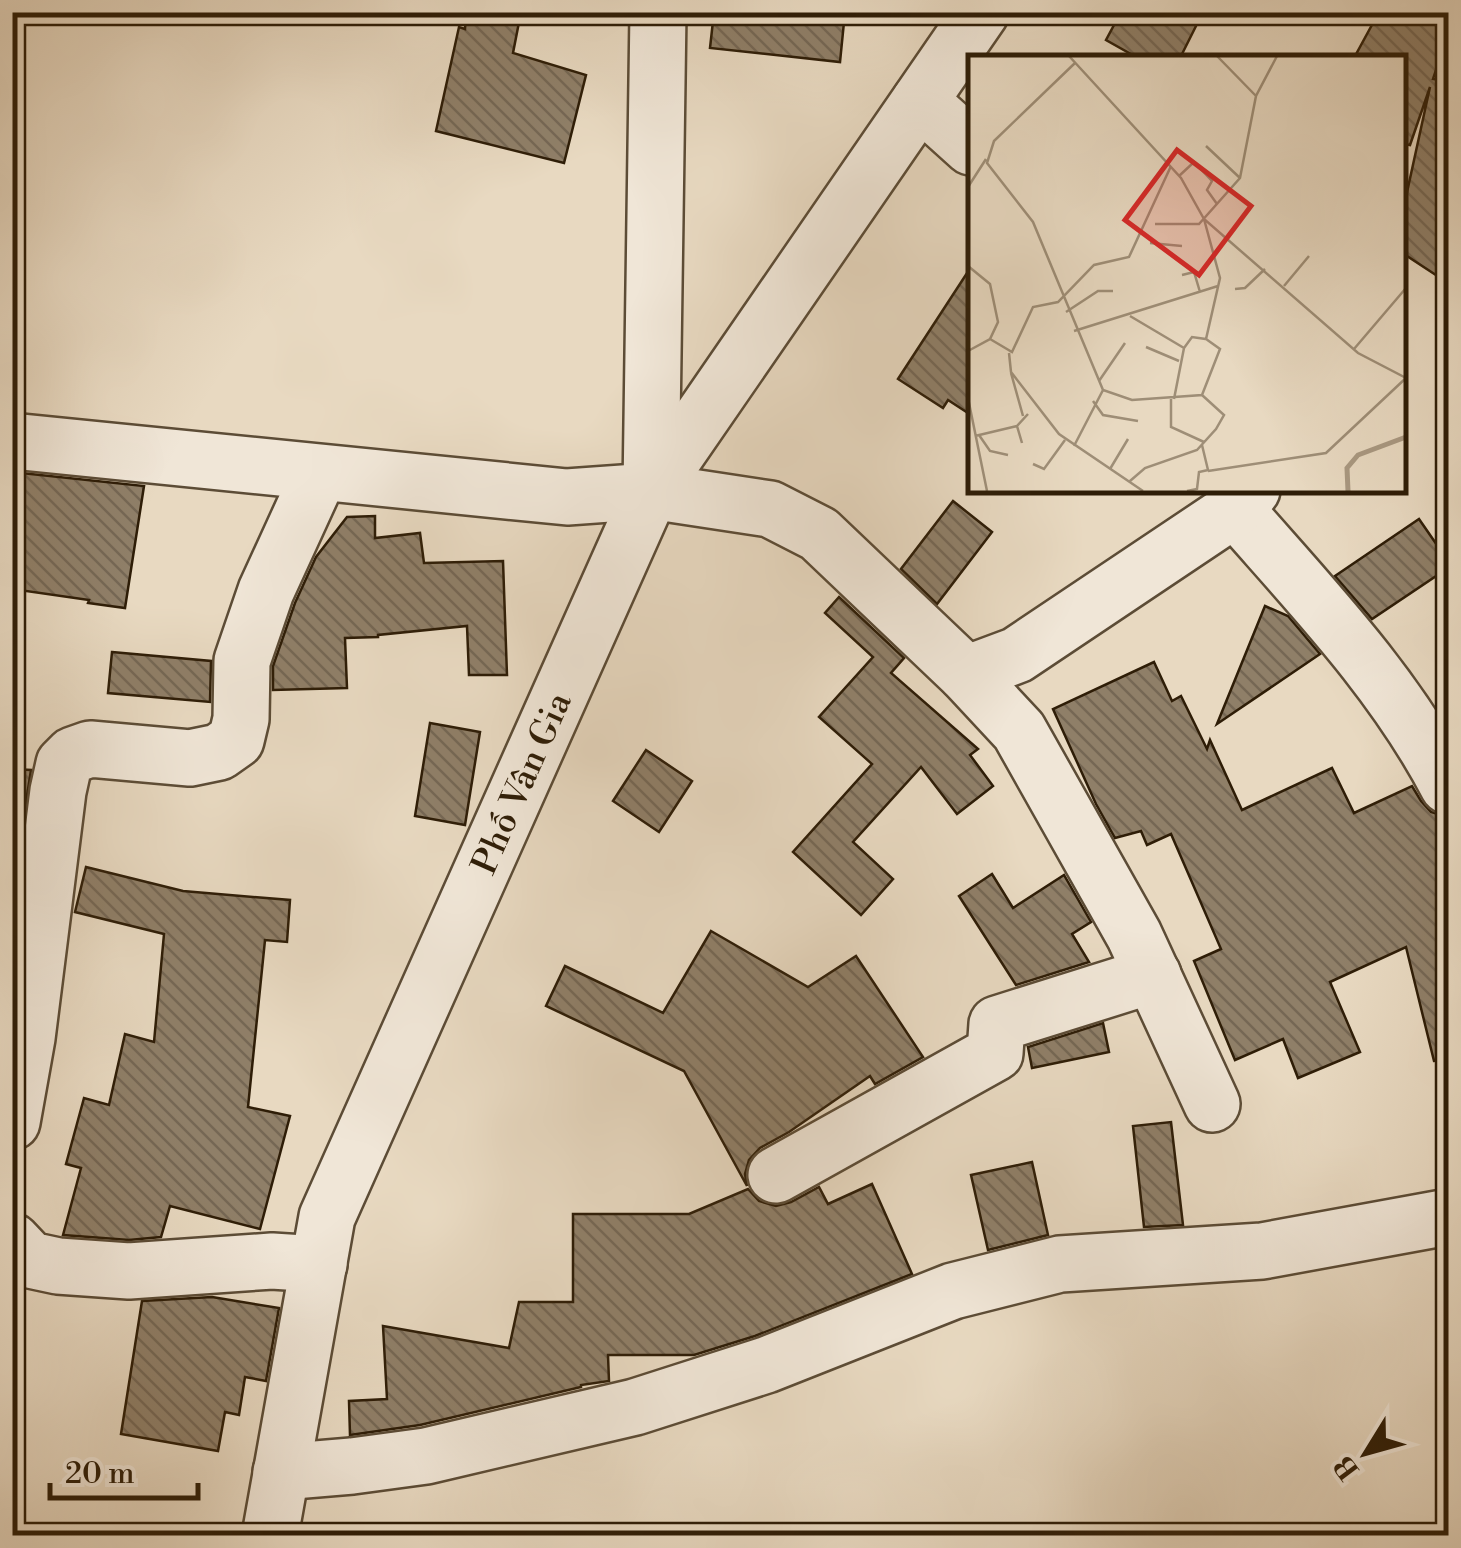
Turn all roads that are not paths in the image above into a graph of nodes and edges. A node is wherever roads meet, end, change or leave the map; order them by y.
1 (658, 12) edge
2 (981, 12) edge
3 (920, 101) junction
4 (968, 144) edge
5 (12, 441) edge
6 (320, 473) junction
7 (651, 491) junction
8 (1243, 500) edge
9 (966, 674) junction
10 (1448, 786) edge
11 (1153, 976) junction
12 (1212, 1104) dead end
13 (12, 1122) edge
14 (776, 1175) dead end
15 (1448, 1216) edge
16 (12, 1241) edge
17 (319, 1264) junction
18 (282, 1472) junction
19 (270, 1536) edge

1 - 7 street, Phố Vân Gia
2 - 3 street
3 - 4 street
3 - 7 street
5 - 6 street
6 - 7 street
6 - 13 street
7 - 9 street
7 - 17 street, Phố Vân Gia
8 - 9 street
8 - 10 street
9 - 11 street
11 - 12 street
11 - 14 street
15 - 18 street
16 - 17 street
17 - 18 street, Phố Vân Gia
18 - 19 street, Phố Vân Gia

